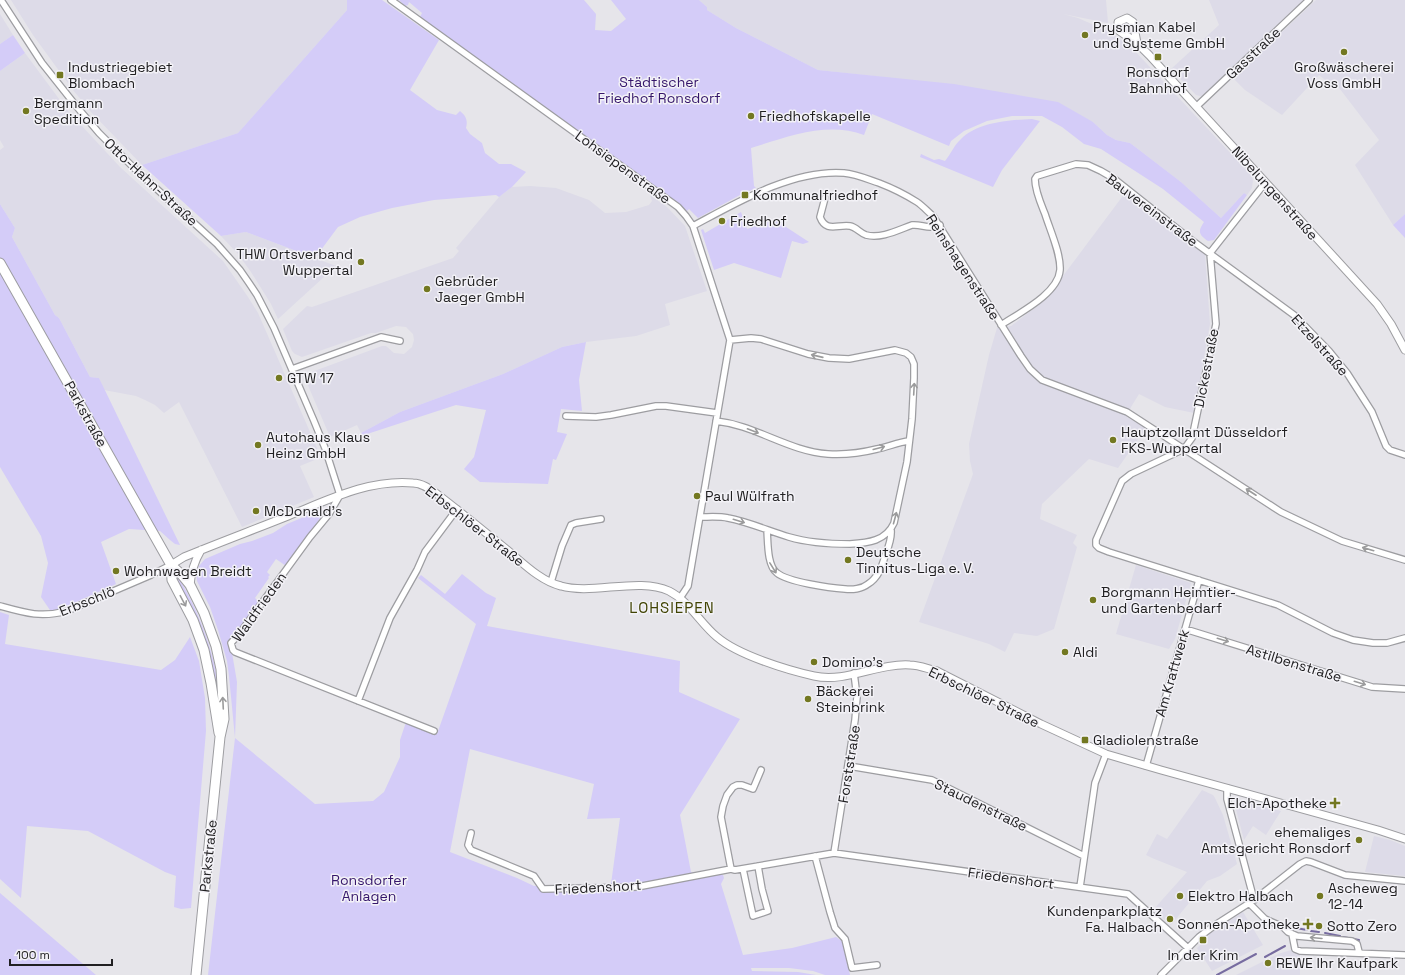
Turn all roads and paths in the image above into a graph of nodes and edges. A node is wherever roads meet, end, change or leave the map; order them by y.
1 (2, 0) edge
2 (391, 0) edge
3 (1309, 0) edge
4 (1137, 43) dead end
5 (1196, 106) junction
6 (1265, 183) junction
7 (825, 198) dead end
8 (940, 225) junction
9 (693, 226) junction
10 (1210, 253) junction
11 (0, 263) edge
12 (1001, 325) junction
13 (730, 340) junction
14 (400, 341) dead end
15 (1405, 350) edge
16 (292, 369) junction
17 (717, 413) junction
18 (566, 416) dead end
19 (716, 421) junction
20 (909, 441) junction
21 (1184, 449) junction
22 (1405, 455) edge
23 (340, 495) junction
24 (457, 509) junction
25 (700, 517) junction
26 (601, 519) dead end
27 (767, 530) junction
28 (891, 530) junction
29 (201, 550) junction
30 (1405, 560) edge
31 (171, 565) junction
32 (1199, 580) junction
33 (551, 582) junction
34 (190, 586) junction
35 (680, 598) junction
36 (0, 606) edge
37 (1185, 629) junction
38 (1405, 638) edge
39 (854, 674) junction
40 (1405, 689) edge
41 (358, 701) junction
42 (434, 731) dead end
43 (220, 737) junction
44 (1106, 754) junction
45 (849, 766) junction
46 (1146, 766) junction
47 (761, 770) dead end
48 (1227, 788) junction
49 (471, 833) dead end
50 (1405, 839) edge
51 (834, 854) junction
52 (815, 856) junction
53 (1084, 856) junction
54 (758, 866) junction
55 (731, 869) junction
56 (743, 869) junction
57 (1405, 881) edge
58 (1080, 887) junction
59 (1252, 902) junction
60 (1292, 934) junction
61 (1188, 948) junction
62 (1359, 952) junction
63 (1405, 955) edge
64 (877, 965) dead end
65 (196, 975) edge
66 (1161, 975) edge

1 - 16 street, Otto-Hahn-Straße
2 - 9 street, Lohsiepenstraße
3 - 5 street, Gasstraße
4 - 5 street, Nibelungenstraße
5 - 6 street, Nibelungenstraße
6 - 10 street
6 - 15 street, Nibelungenstraße
7 - 8 street
8 - 9 street, Reinshagenstraße
8 - 12 street, Reinshagenstraße
9 - 13 street, Lohsiepenstraße
10 - 12 street, Bauvereinstraße
10 - 21 street, Dickestraße
10 - 22 street, Etzelstraße
11 - 31 main road, Parkstraße
12 - 21 street, Reinshagenstraße
13 - 17 street, Lohsiepenstraße
20 -> 13 street
14 - 16 street
16 - 23 street, Otto-Hahn-Straße
17 - 18 street
17 - 19 street, Lohsiepenstraße
19 -> 20 street
19 - 25 street, Lohsiepenstraße
28 -> 20 street
30 -> 21 street, Reinshagenstraße
21 - 32 street
23 - 24 street, Erbschlöer Straße
23 - 29 street, Erbschlöer Straße
23 - 41 street, Waldfrieden
24 - 33 street, Erbschlöer Straße
24 - 41 street
25 -> 27 street
25 - 35 street, Lohsiepenstraße
26 - 33 street
27 - 28 street
27 -> 28 street
29 - 31 street, Erbschlöer Straße
29 - 34 street
31 - 34 main road, Parkstraße
31 - 36 street, Erbschlö
31 -> 43 main road, Parkstraße
32 - 37 street, Am Kraftwerk
32 - 38 street
33 - 35 street, Erbschlöer Straße
43 -> 34 main road, Parkstraße
35 - 39 street, Erbschlöer Straße
37 -> 40 street, Astilbenstraße
37 - 46 street, Am Kraftwerk
39 - 44 street, Erbschlöer Straße
39 - 45 street, Forststraße
41 - 42 street, Waldfrieden
43 - 65 main road, Parkstraße
44 - 46 street, Erbschlöer Straße
44 - 53 street
45 - 51 street, Forststraße
45 - 53 street, Staudenstraße
46 - 48 street, Erbschlöer Straße
47 - 55 street
48 - 50 street, Erbschlöer Straße
48 - 59 street
49 - 55 street, Friedenshort
51 - 52 street, Friedenshort
51 - 58 street, Friedenshort
52 - 54 street, Friedenshort
52 - 64 street
53 - 58 street
54 - 56 street, Friedenshort
54 - 56 street
55 - 56 street, Friedenshort
57 - 59 street
58 - 61 street, Friedenshort
59 - 60 street
59 - 61 street
62 -> 60 street
60 - 62 street
61 - 66 street
62 - 63 street

